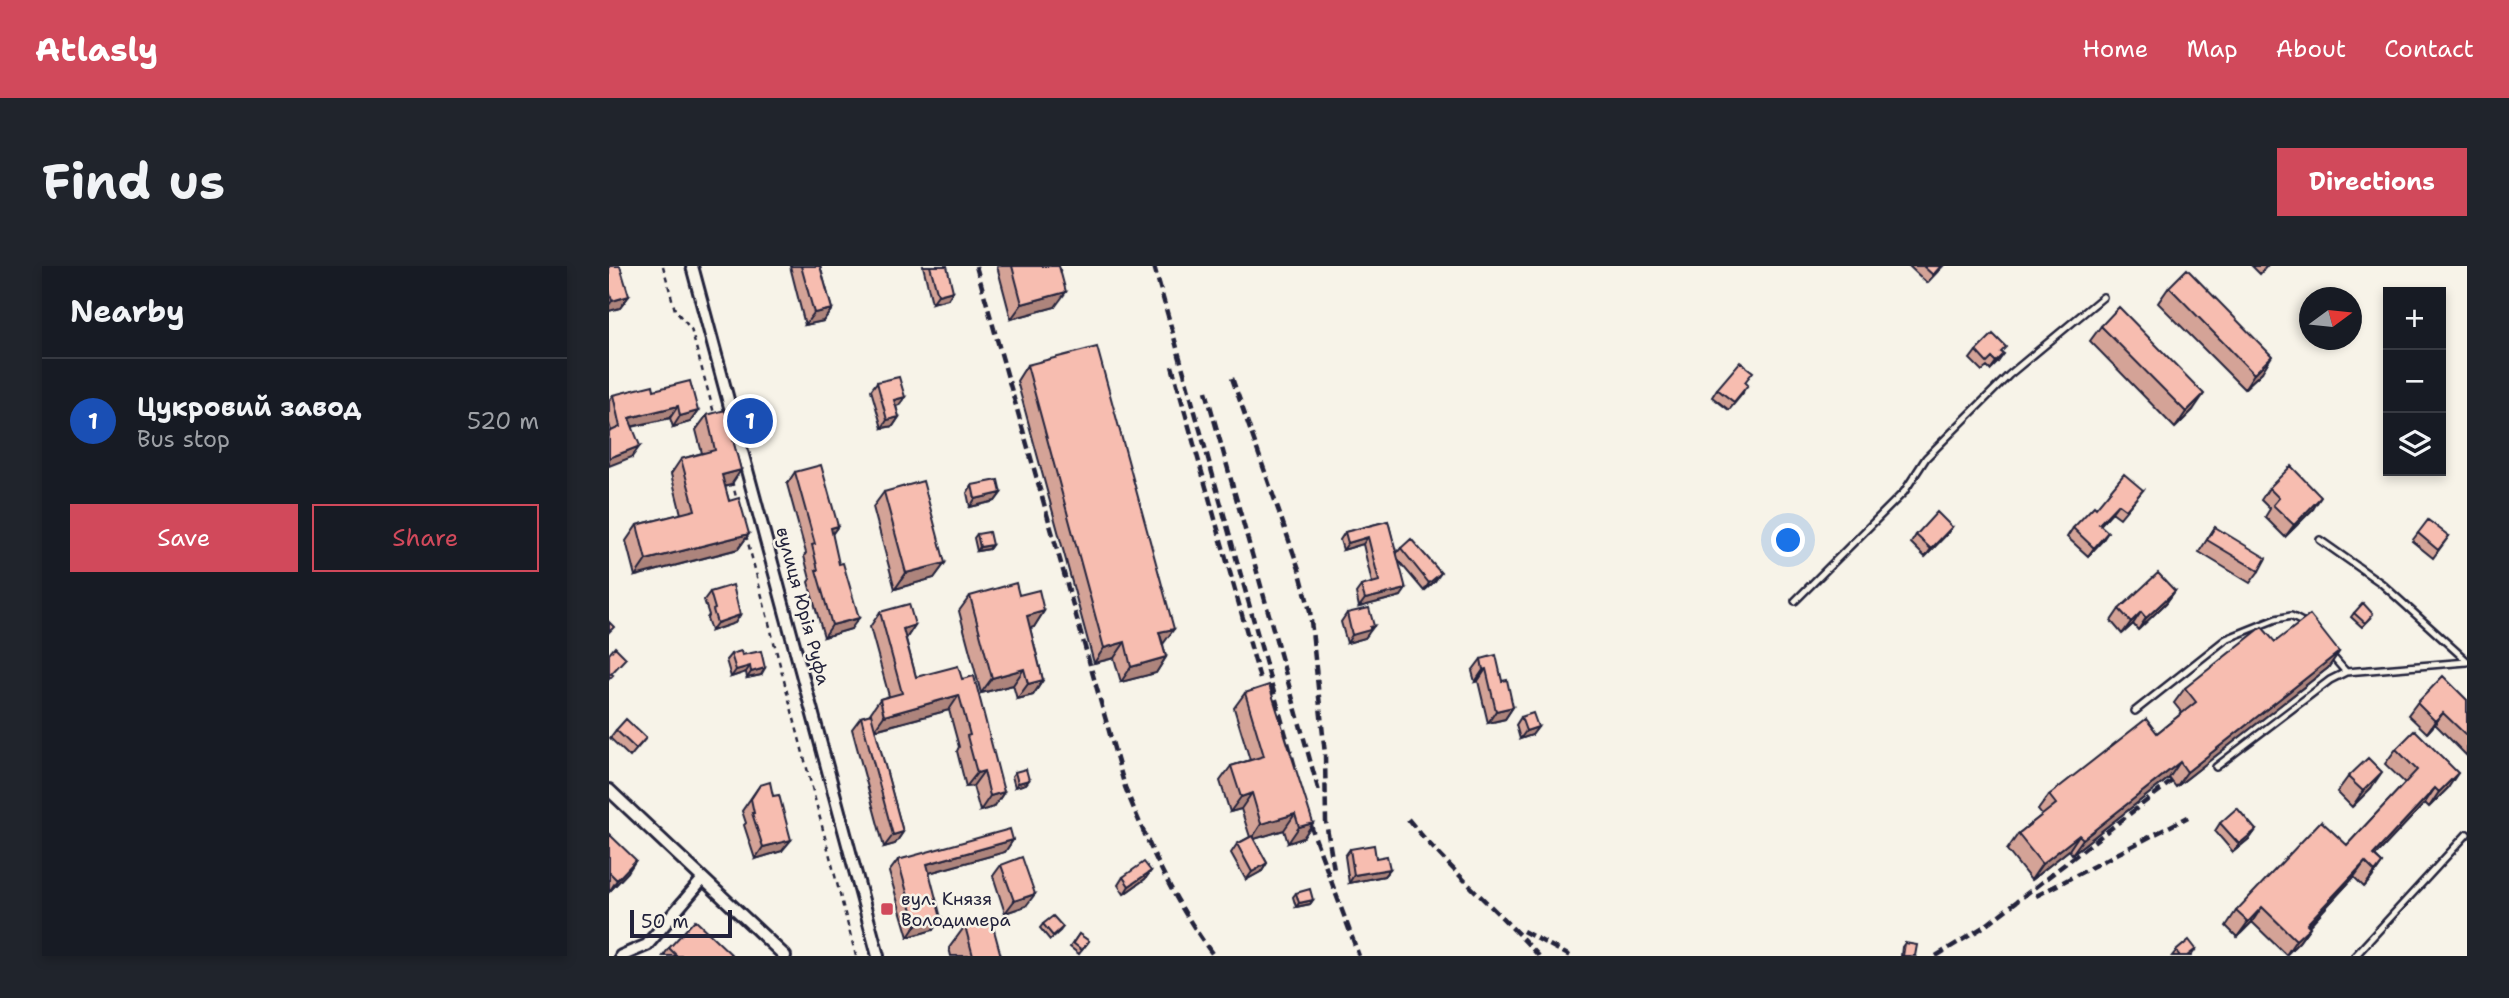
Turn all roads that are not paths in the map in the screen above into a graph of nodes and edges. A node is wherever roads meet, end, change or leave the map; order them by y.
1 (692, 266) edge
2 (2103, 297) dead end
3 (2320, 540) dead end
4 (1795, 601) dead end
5 (2308, 625) edge
6 (2331, 653) edge
7 (2467, 662) edge
8 (2346, 672) junction
9 (2135, 711) dead end
10 (2216, 767) dead end
11 (609, 790) edge
12 (2467, 834) edge
13 (702, 880) junction
14 (621, 956) edge
15 (785, 956) edge
16 (878, 956) edge
17 (2355, 956) edge

1 - 16 street, вулиця Юрія Руфа
2 - 4 lane
3 - 7 lane
5 - 9 lane
6 - 8 lane
7 - 8 lane
8 - 10 lane
11 - 13 street
12 - 17 lane
13 - 14 street
13 - 15 street

